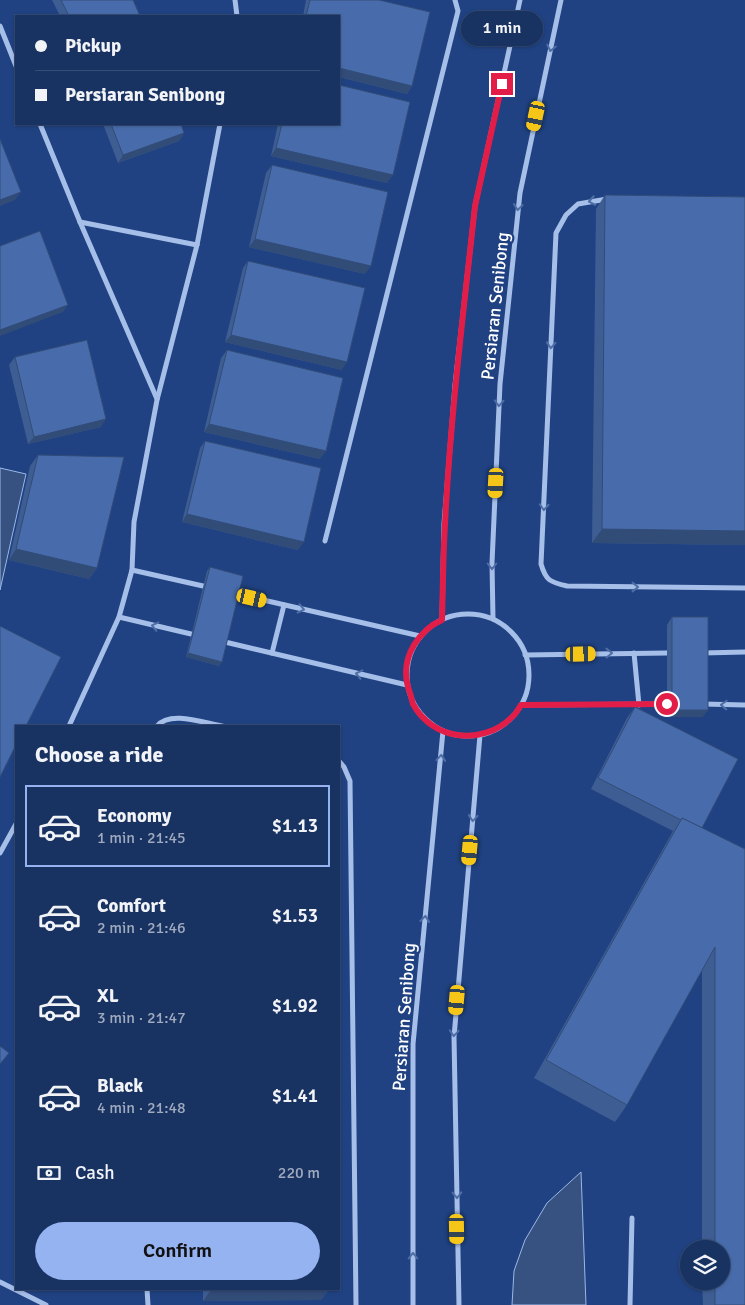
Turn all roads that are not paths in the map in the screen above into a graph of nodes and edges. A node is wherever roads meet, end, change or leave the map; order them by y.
1 (235, 0) edge
2 (455, 0) edge
3 (520, 0) edge
4 (562, 0) edge
5 (236, 15) edge
6 (0, 26) edge
7 (15, 64) edge
8 (40, 125) edge
9 (220, 125) edge
10 (616, 199) edge
11 (80, 222) junction
12 (198, 245) junction
13 (157, 400) junction
14 (325, 542) dead end
15 (132, 570) junction
16 (203, 586) edge
17 (745, 588) edge
18 (237, 594) edge
19 (284, 605) junction
20 (119, 617) junction
21 (493, 619) junction
22 (442, 620) junction
23 (191, 634) edge
24 (420, 636) junction
25 (225, 642) edge
26 (745, 652) edge
27 (272, 653) junction
28 (634, 653) junction
29 (667, 653) dead end
30 (703, 653) edge
31 (525, 655) junction
32 (407, 685) junction
33 (667, 704) dead end
34 (702, 704) edge
35 (521, 705) junction
36 (639, 705) junction
37 (745, 705) edge
38 (69, 725) edge
39 (158, 725) edge
40 (217, 725) edge
41 (443, 731) junction
42 (480, 735) junction
43 (340, 763) edge
44 (15, 826) edge
45 (0, 853) edge
46 (632, 1218) dead end
47 (0, 1282) edge
48 (15, 1290) edge
49 (16, 1290) edge
50 (147, 1290) edge
51 (46, 1305) edge
52 (148, 1305) edge
53 (356, 1305) edge
54 (413, 1305) edge
55 (459, 1305) edge
56 (630, 1305) edge

1 - 5 street
2 - 14 street
3 - 22 street, Persiaran Senibong
4 -> 21 street, Persiaran Senibong
6 - 7 street
8 - 11 street
9 - 12 street
10 -> 17 street
11 - 12 street
11 - 13 street
12 - 13 street
13 - 15 street
15 - 16 street
15 - 20 street
18 - 19 street
19 -> 24 street
19 - 27 street
23 -> 20 street
20 - 38 street
21 - 22 street
21 - 31 street
22 - 24 street
24 - 32 street
25 - 27 street
26 - 30 street
32 -> 27 street
28 - 29 street
31 -> 28 street
28 - 36 street
31 - 35 street
32 - 41 street
33 - 36 street
37 -> 34 street
35 - 36 street
35 - 42 street
39 - 40 street
41 - 42 street
54 -> 41 street, Persiaran Senibong
42 -> 55 street
43 - 53 street
44 - 45 street
46 - 56 street
47 - 48 street
49 - 51 street
50 - 52 street

